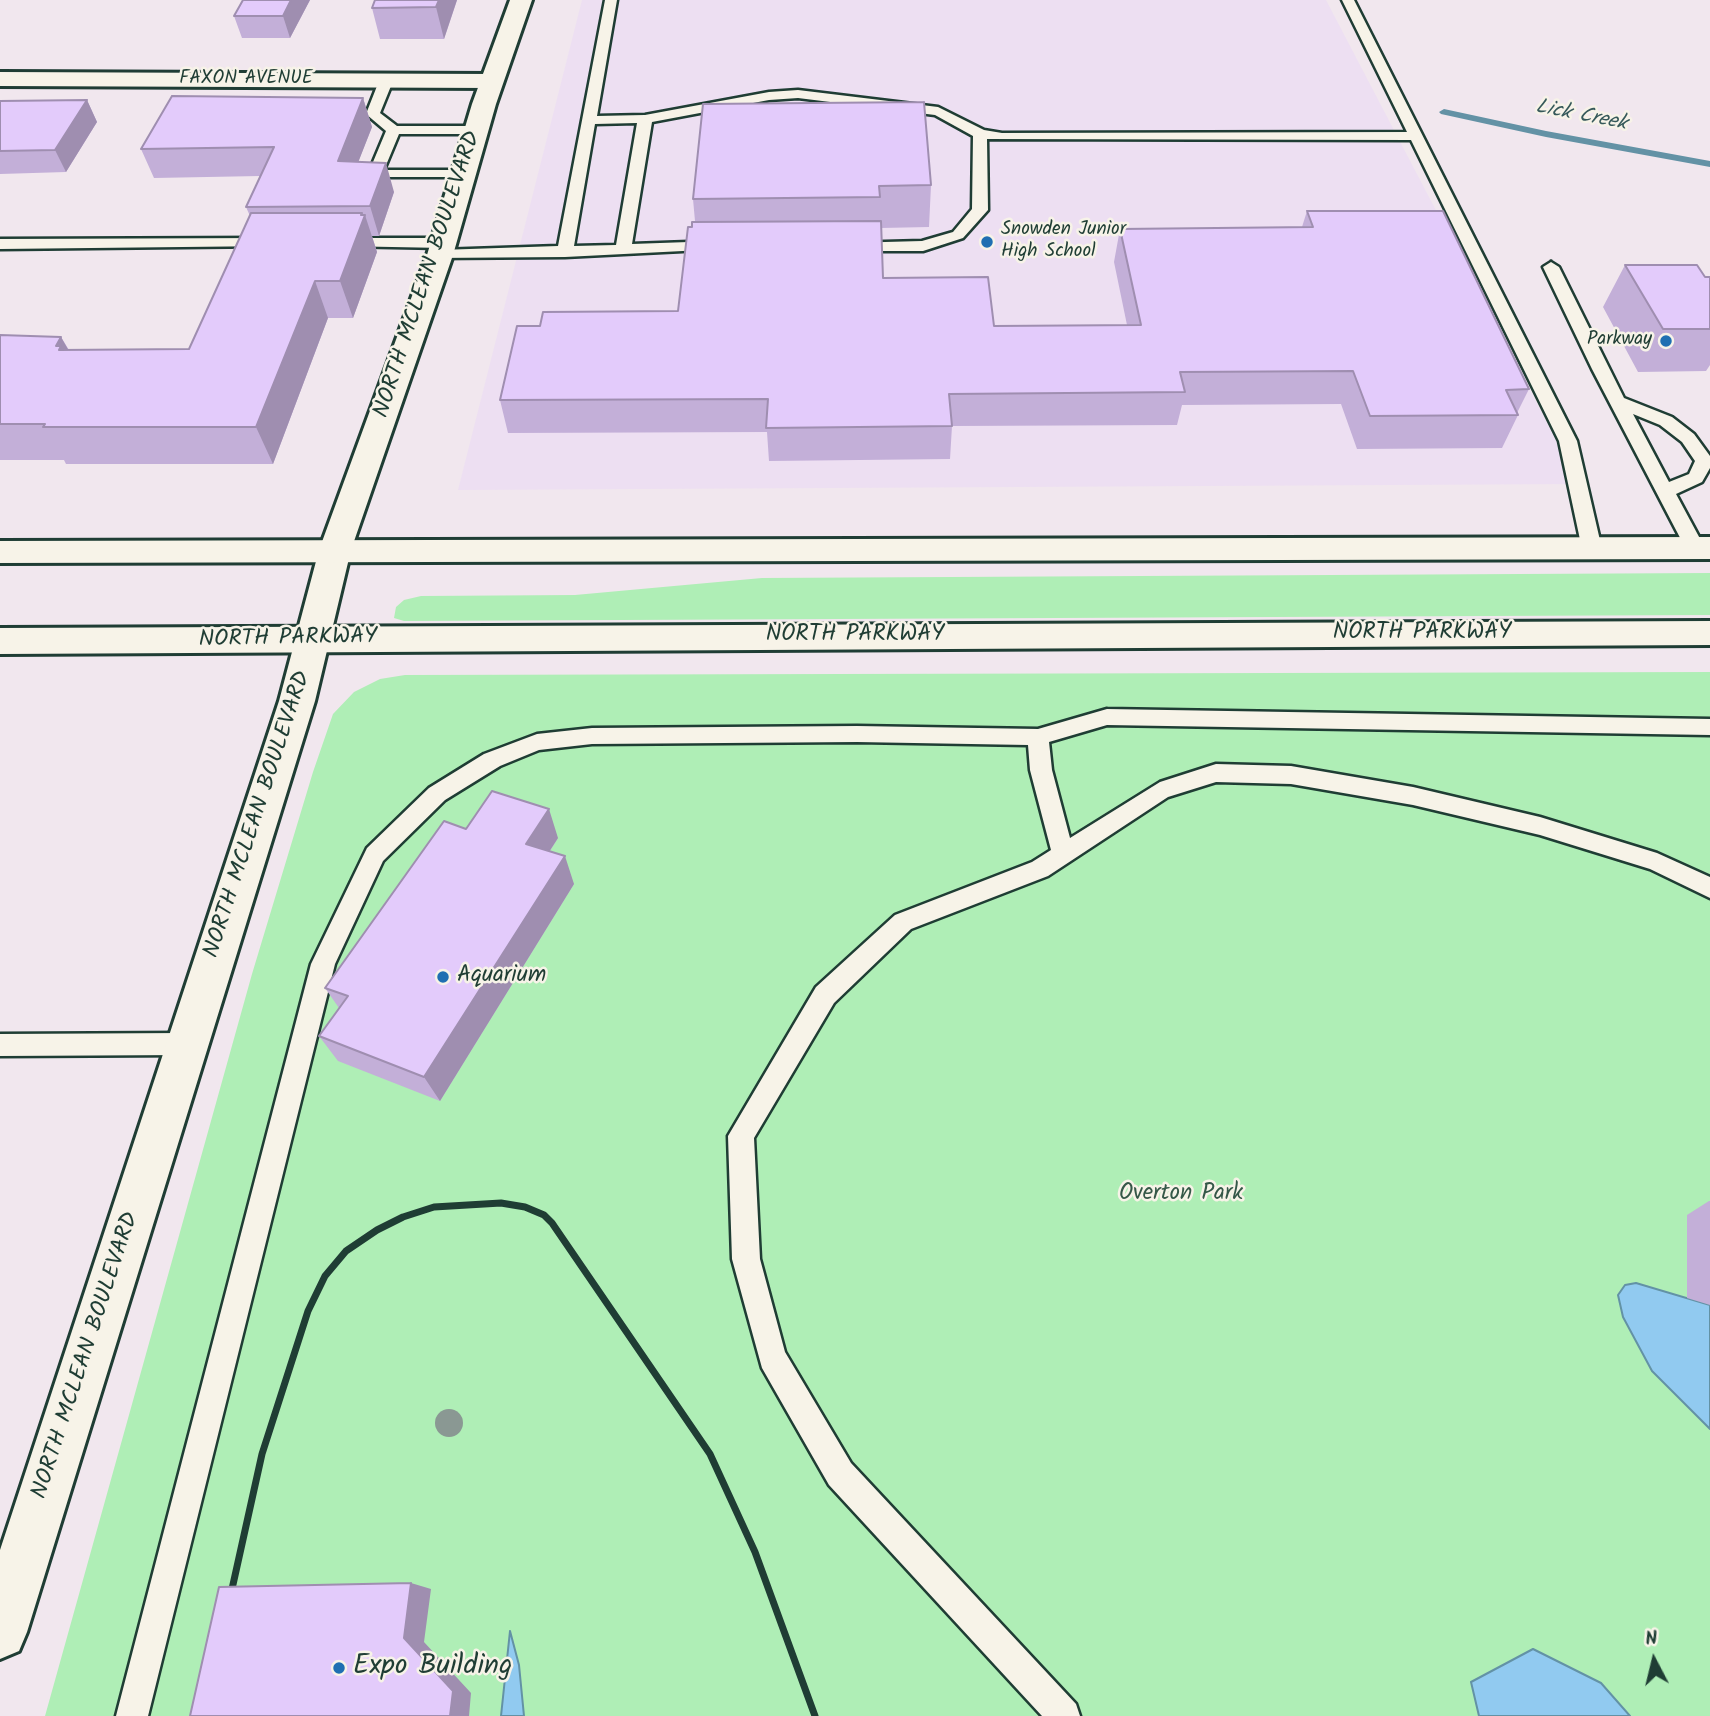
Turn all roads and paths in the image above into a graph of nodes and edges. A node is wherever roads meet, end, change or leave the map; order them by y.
1 (522, 0) edge
2 (611, 0) edge
3 (1348, 0) edge
4 (0, 79) edge
5 (386, 81) junction
6 (492, 81) junction
7 (645, 119) junction
8 (589, 120) junction
9 (394, 130) junction
10 (476, 130) junction
11 (980, 134) junction
12 (1413, 136) junction
13 (464, 174) junction
14 (284, 243) edge
15 (325, 243) edge
16 (0, 244) edge
17 (737, 246) edge
18 (843, 246) edge
19 (442, 249) junction
20 (623, 249) junction
21 (565, 251) junction
22 (1551, 267) dead end
23 (1618, 402) junction
24 (1666, 491) junction
25 (1703, 548) edge
26 (1592, 549) junction
27 (335, 550) junction
28 (0, 552) edge
29 (1710, 633) edge
30 (315, 638) junction
31 (0, 641) edge
32 (1710, 727) edge
33 (1038, 737) junction
34 (1063, 853) junction
35 (1710, 888) edge
36 (186, 1044) junction
37 (0, 1045) edge
38 (0, 1632) edge
39 (132, 1716) edge
40 (1064, 1716) edge

1 - 6 main road, NORTH MCLEAN BOULEVARD
2 - 8 lane
3 - 12 lane
4 - 5 main road, FAXON AVENUE
5 - 6 main road, FAXON AVENUE
5 - 9 lane
6 - 10 main road, NORTH MCLEAN BOULEVARD
7 - 8 lane
7 - 11 lane
7 - 20 lane
8 - 21 lane
9 - 10 lane
9 - 13 lane
10 - 13 main road, NORTH MCLEAN BOULEVARD
11 - 12 lane
11 - 18 lane
12 - 26 lane
13 - 19 main road, NORTH MCLEAN BOULEVARD
14 - 16 lane
15 - 19 lane
17 - 20 lane
19 - 21 lane
19 - 27 main road, NORTH MCLEAN BOULEVARD
20 - 21 lane
22 - 23 lane
23 - 24 lane
23 - 24 lane
24 - 25 lane
25 - 26 main road
26 - 27 main road
27 - 28 main road
27 - 30 main road, NORTH MCLEAN BOULEVARD
29 - 30 main road, NORTH PARKWAY
30 - 31 main road, NORTH PARKWAY
30 - 36 main road, NORTH MCLEAN BOULEVARD
32 - 33 lane
33 - 34 lane
33 - 39 lane
34 - 35 lane
34 - 40 lane
36 - 37 lane
36 - 38 main road, NORTH MCLEAN BOULEVARD

